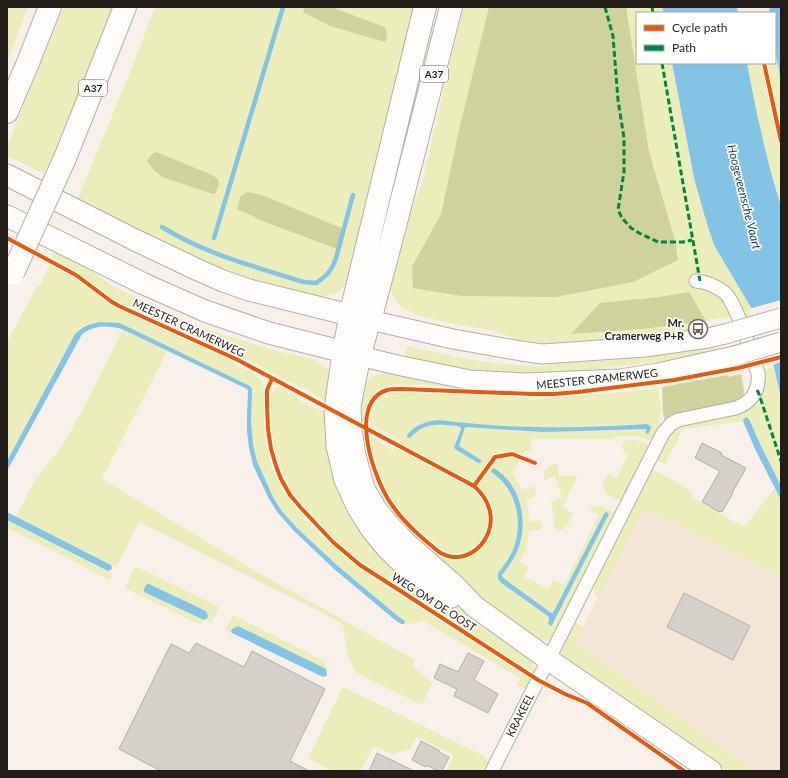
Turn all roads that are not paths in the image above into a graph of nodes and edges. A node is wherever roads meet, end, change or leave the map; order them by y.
1 (50, 7) edge
2 (425, 7) edge
3 (451, 7) edge
4 (124, 11) edge
5 (7, 112) edge
6 (7, 176) edge
7 (7, 216) edge
8 (10, 279) edge
9 (696, 281) dead end
10 (360, 318) junction
11 (781, 318) edge
12 (781, 342) edge
13 (352, 354) junction
14 (549, 660) junction
15 (492, 771) edge
16 (711, 771) edge

1 - 5 highway
2 - 10 highway, A37
3 - 10 highway, A37
4 - 8 highway, A37, bridge
6 - 10 main road
7 - 13 main road, MEESTER CRAMERWEG
9 - 14 street, KRAKEEL
10 - 11 main road, bridge
10 - 13 main road, WEG OM DE OOST
12 - 13 main road, MEESTER CRAMERWEG, bridge
13 - 14 main road, WEG OM DE OOST
14 - 15 street, KRAKEEL
14 - 16 main road, WEG OM DE OOST

